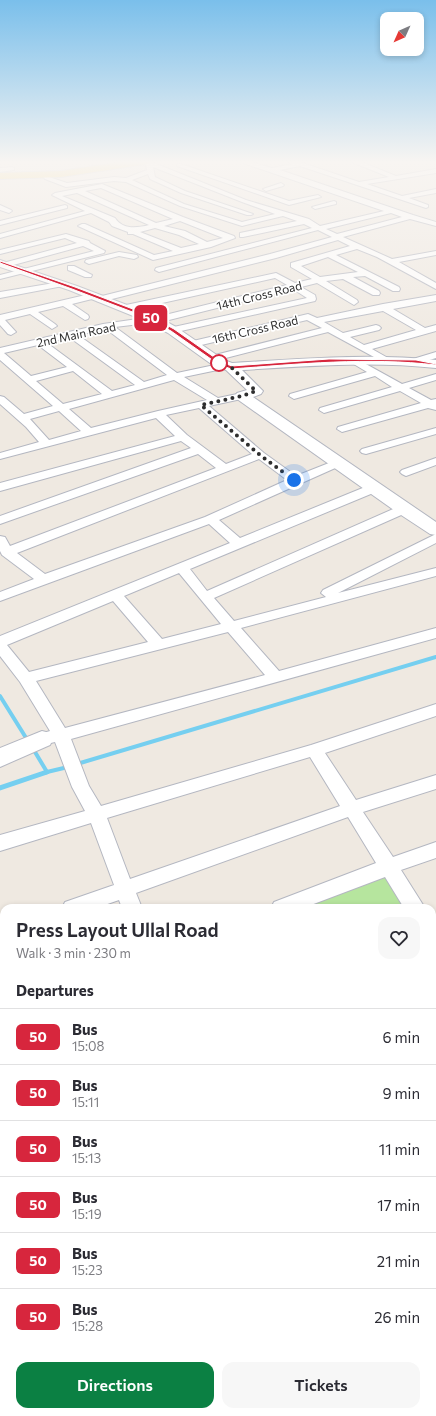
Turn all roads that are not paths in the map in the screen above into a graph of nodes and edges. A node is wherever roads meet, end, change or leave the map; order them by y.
1 (33, 227) edge
2 (84, 227) edge
3 (124, 227) edge
4 (152, 227) edge
5 (161, 227) edge
6 (202, 227) edge
7 (278, 227) edge
8 (323, 227) edge
9 (371, 227) edge
10 (319, 228) junction
11 (135, 231) junction
12 (0, 236) edge
13 (337, 236) junction
14 (108, 238) junction
15 (232, 238) junction
16 (84, 244) junction
17 (208, 245) junction
18 (357, 246) junction
19 (101, 251) junction
20 (181, 251) junction
21 (0, 252) edge
22 (394, 252) dead end
23 (328, 254) junction
24 (110, 255) dead end
25 (380, 255) junction
26 (434, 255) edge
27 (134, 257) dead end
28 (270, 257) junction
29 (153, 258) junction
30 (96, 260) junction
31 (392, 261) junction
32 (3, 264) edge
33 (288, 264) junction
34 (106, 265) dead end
35 (331, 269) dead end
36 (159, 270) junction
37 (26, 272) junction
38 (367, 273) junction
39 (88, 275) dead end
40 (344, 276) junction
41 (0, 277) edge
42 (57, 278) junction
43 (179, 280) junction
44 (319, 280) junction
45 (294, 286) junction
46 (436, 286) edge
47 (396, 289) dead end
48 (376, 293) dead end
49 (0, 295) edge
50 (97, 298) junction
51 (436, 298) edge
52 (354, 302) dead end
53 (65, 303) junction
54 (126, 308) junction
55 (383, 308) junction
56 (32, 311) junction
57 (85, 317) dead end
58 (0, 319) edge
59 (152, 319) junction
60 (317, 322) junction
61 (52, 326) dead end
62 (110, 327) junction
63 (376, 328) dead end
64 (436, 328) edge
65 (330, 329) junction
66 (172, 330) junction
67 (424, 331) junction
68 (11, 332) dead end
69 (72, 335) junction
70 (342, 336) junction
71 (40, 342) junction
72 (193, 344) junction
73 (362, 348) junction
74 (0, 351) edge
75 (0, 355) edge
76 (436, 355) edge
77 (385, 360) junction
78 (355, 361) junction
79 (416, 361) junction
80 (223, 364) junction
81 (436, 364) edge
82 (74, 368) junction
83 (376, 373) junction
84 (175, 376) junction
85 (436, 378) edge
86 (28, 380) junction
87 (142, 385) junction
88 (402, 387) junction
89 (110, 395) junction
90 (242, 396) junction
91 (294, 396) dead end
92 (0, 399) edge
93 (217, 402) junction
94 (201, 405) junction
95 (434, 405) edge
96 (60, 408) junction
97 (324, 410) dead end
98 (158, 414) junction
99 (21, 418) junction
100 (342, 430) dead end
101 (436, 431) edge
102 (89, 432) junction
103 (182, 437) junction
104 (46, 443) junction
105 (200, 449) junction
106 (366, 451) dead end
107 (1, 454) edge
108 (260, 455) junction
109 (436, 461) edge
110 (338, 463) junction
111 (224, 468) junction
112 (406, 472) dead end
113 (294, 480) junction
114 (0, 487) edge
115 (374, 488) junction
116 (404, 509) junction
117 (210, 518) junction
118 (0, 520) edge
119 (436, 530) edge
120 (436, 538) edge
121 (239, 544) junction
122 (3, 546) edge
123 (182, 568) junction
124 (436, 572) edge
125 (43, 579) junction
126 (116, 594) junction
127 (0, 597) edge
128 (205, 597) junction
129 (300, 607) junction
130 (231, 626) junction
131 (436, 633) edge
132 (0, 642) edge
133 (159, 644) junction
134 (0, 646) edge
135 (275, 676) junction
136 (26, 678) junction
137 (436, 710) edge
138 (51, 737) junction
139 (314, 750) junction
140 (0, 758) edge
141 (436, 782) edge
142 (352, 809) junction
143 (96, 814) junction
144 (0, 843) edge
145 (436, 850) edge
146 (388, 867) junction
147 (125, 889) junction
148 (83, 904) edge
149 (131, 904) edge
150 (291, 904) edge
151 (412, 904) edge

1 - 12 street
2 - 14 street
3 - 11 street
4 - 11 street
5 - 17 street
6 - 15 street
7 - 15 street
8 - 10 street
9 - 13 street
10 - 13 street
10 - 36 street
11 - 14 street
11 - 20 street
13 - 18 street
13 - 28 street
14 - 16 street
14 - 29 street
15 - 17 street
16 - 19 street
16 - 21 street
16 - 32 street
17 - 20 street
18 - 23 street
18 - 25 street
19 - 24 street
19 - 37 street
20 - 29 street
22 - 25 street
23 - 33 street
23 - 38 street
25 - 31 street
26 - 31 street
27 - 30 street
28 - 33 street
28 - 43 street
29 - 36 street
30 - 34 street
30 - 39 street
31 - 46 street
32 - 37 main road
33 - 44 street
35 - 40 street
36 - 43 street
37 - 41 street
37 - 42 main road
38 - 40 street, 14th Cross Road
38 - 47 street
40 - 44 street, 14th Cross Road
40 - 48 street
42 - 49 street
42 - 50 main road
43 - 50 street
44 - 45 street, 14th Cross Road
44 - 52 street
45 - 54 street
45 - 59 street, 14th Cross Road
45 - 66 street
50 - 53 street
50 - 54 main road
51 - 55 street
53 - 56 street
53 - 57 street
54 - 59 main road
55 - 60 street
55 - 67 street
56 - 58 street
56 - 61 street
58 - 68 street
59 - 62 street, 2nd Main Road
59 - 66 main road
60 - 65 street
60 - 72 street, 16th Cross Road
62 - 69 street, 2nd Main Road
62 - 84 street
63 - 70 street
64 - 67 street
65 - 70 street
65 - 80 street
66 - 72 main road
67 - 73 street
69 - 71 street, 2nd Main Road
69 - 87 street
70 - 73 street
71 - 74 street, 2nd Main Road
71 - 82 street
72 - 80 main road
73 - 77 street
75 - 86 street
76 - 79 street
77 - 78 main road
77 - 79 main road
78 - 80 main road
78 - 83 street
79 - 81 main road
80 - 84 street
80 - 90 main road
82 - 86 street
82 - 89 street
83 - 88 street
83 - 91 street
84 - 87 street
84 - 93 street
85 - 88 street
86 - 96 street
87 - 89 street
88 - 95 street
88 - 97 street
89 - 96 street
90 - 93 street
90 - 110 main road
92 - 99 street
93 - 94 street
94 - 98 street
94 - 108 street
95 - 100 street
96 - 99 street
96 - 102 street
98 - 102 street
98 - 103 street
99 - 104 street
101 - 106 street
102 - 104 street
103 - 105 street
103 - 114 street
104 - 107 street
105 - 111 street
105 - 118 street
108 - 111 street
108 - 113 street
109 - 112 street
110 - 113 street
110 - 115 main road
111 - 122 street
113 - 117 street
115 - 116 main road
115 - 121 street
116 - 119 main road
116 - 128 street
117 - 121 street
117 - 125 street
120 - 129 street
121 - 123 street
122 - 125 street
123 - 126 street
123 - 128 street
124 - 129 street
125 - 127 street
126 - 132 street
126 - 133 street
128 - 130 street
129 - 130 street
130 - 133 street
130 - 135 street
131 - 135 street
133 - 136 street
134 - 136 street
135 - 138 street
136 - 138 street
137 - 139 street
138 - 140 main road
138 - 143 street
139 - 142 street
139 - 143 street
141 - 142 street
142 - 146 street
142 - 147 street
143 - 144 street
143 - 147 street
145 - 146 street
146 - 150 street
146 - 151 street
147 - 148 street
147 - 149 street

